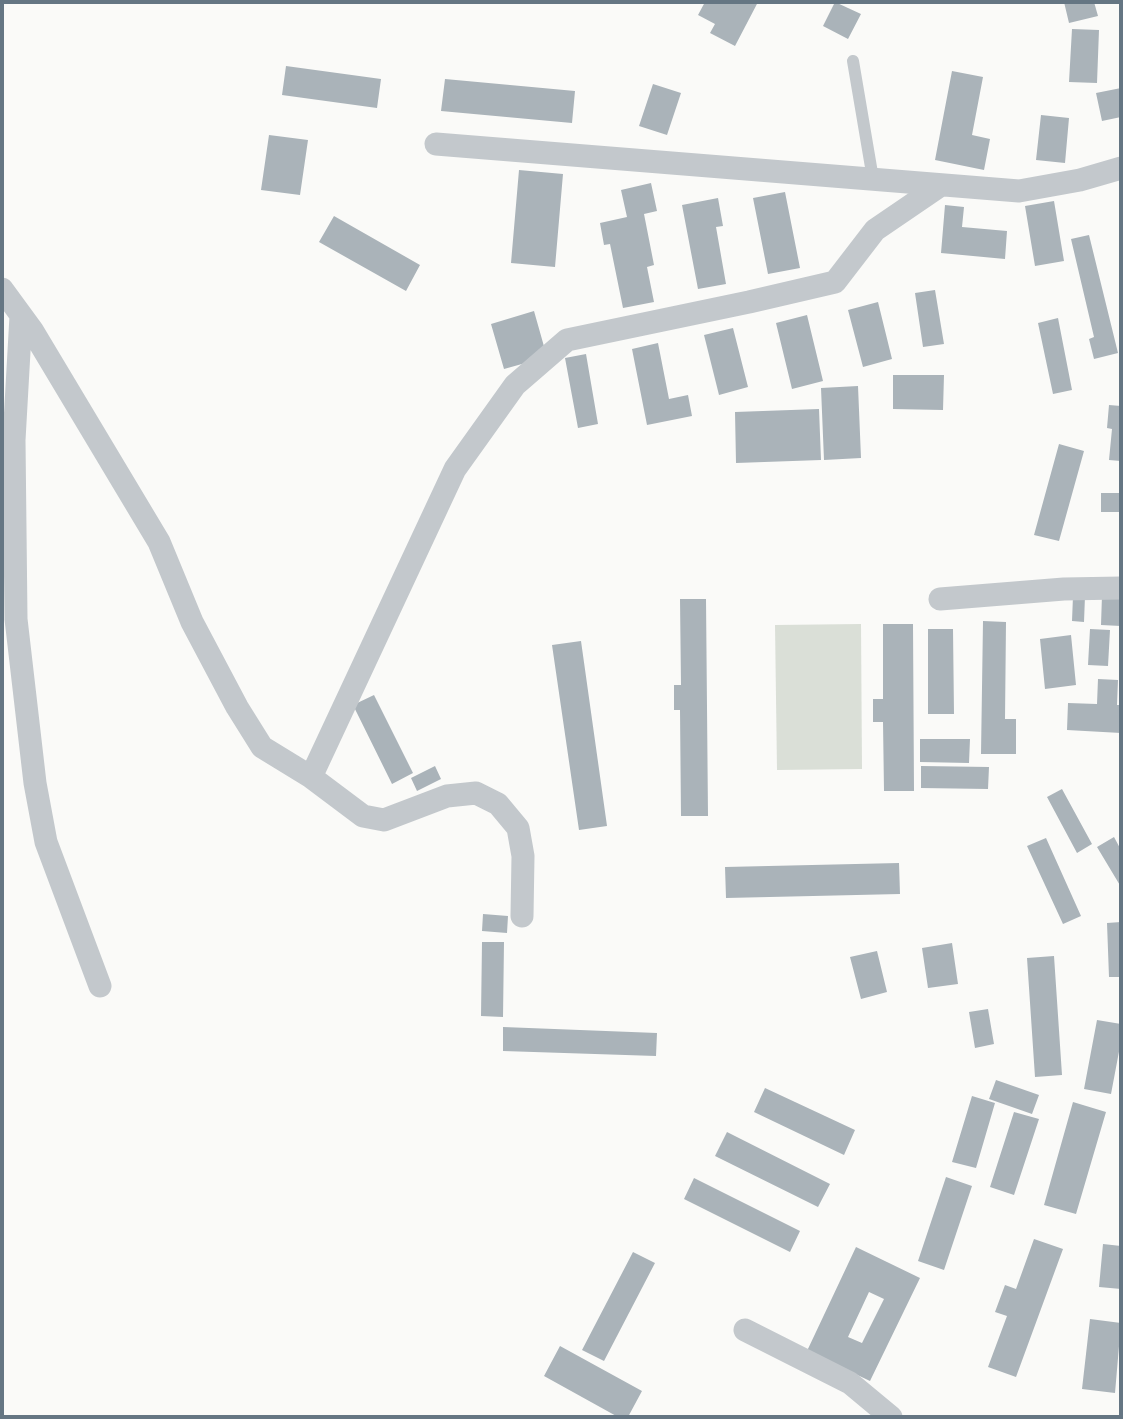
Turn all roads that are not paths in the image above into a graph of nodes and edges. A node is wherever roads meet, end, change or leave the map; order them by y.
1 (853, 61) dead end
2 (436, 144) dead end
3 (1121, 168) edge
4 (873, 179) junction
5 (941, 186) junction
6 (2, 289) edge
7 (21, 316) junction
8 (1121, 588) edge
9 (940, 599) dead end
10 (311, 777) junction
11 (522, 916) dead end
12 (100, 986) dead end
13 (744, 1330) dead end
14 (891, 1417) edge

1 - 4 lane
2 - 4 street
3 - 5 street
4 - 5 street
5 - 10 street
6 - 7 street
7 - 10 street
7 - 12 street
8 - 9 street
10 - 11 street
13 - 14 street

